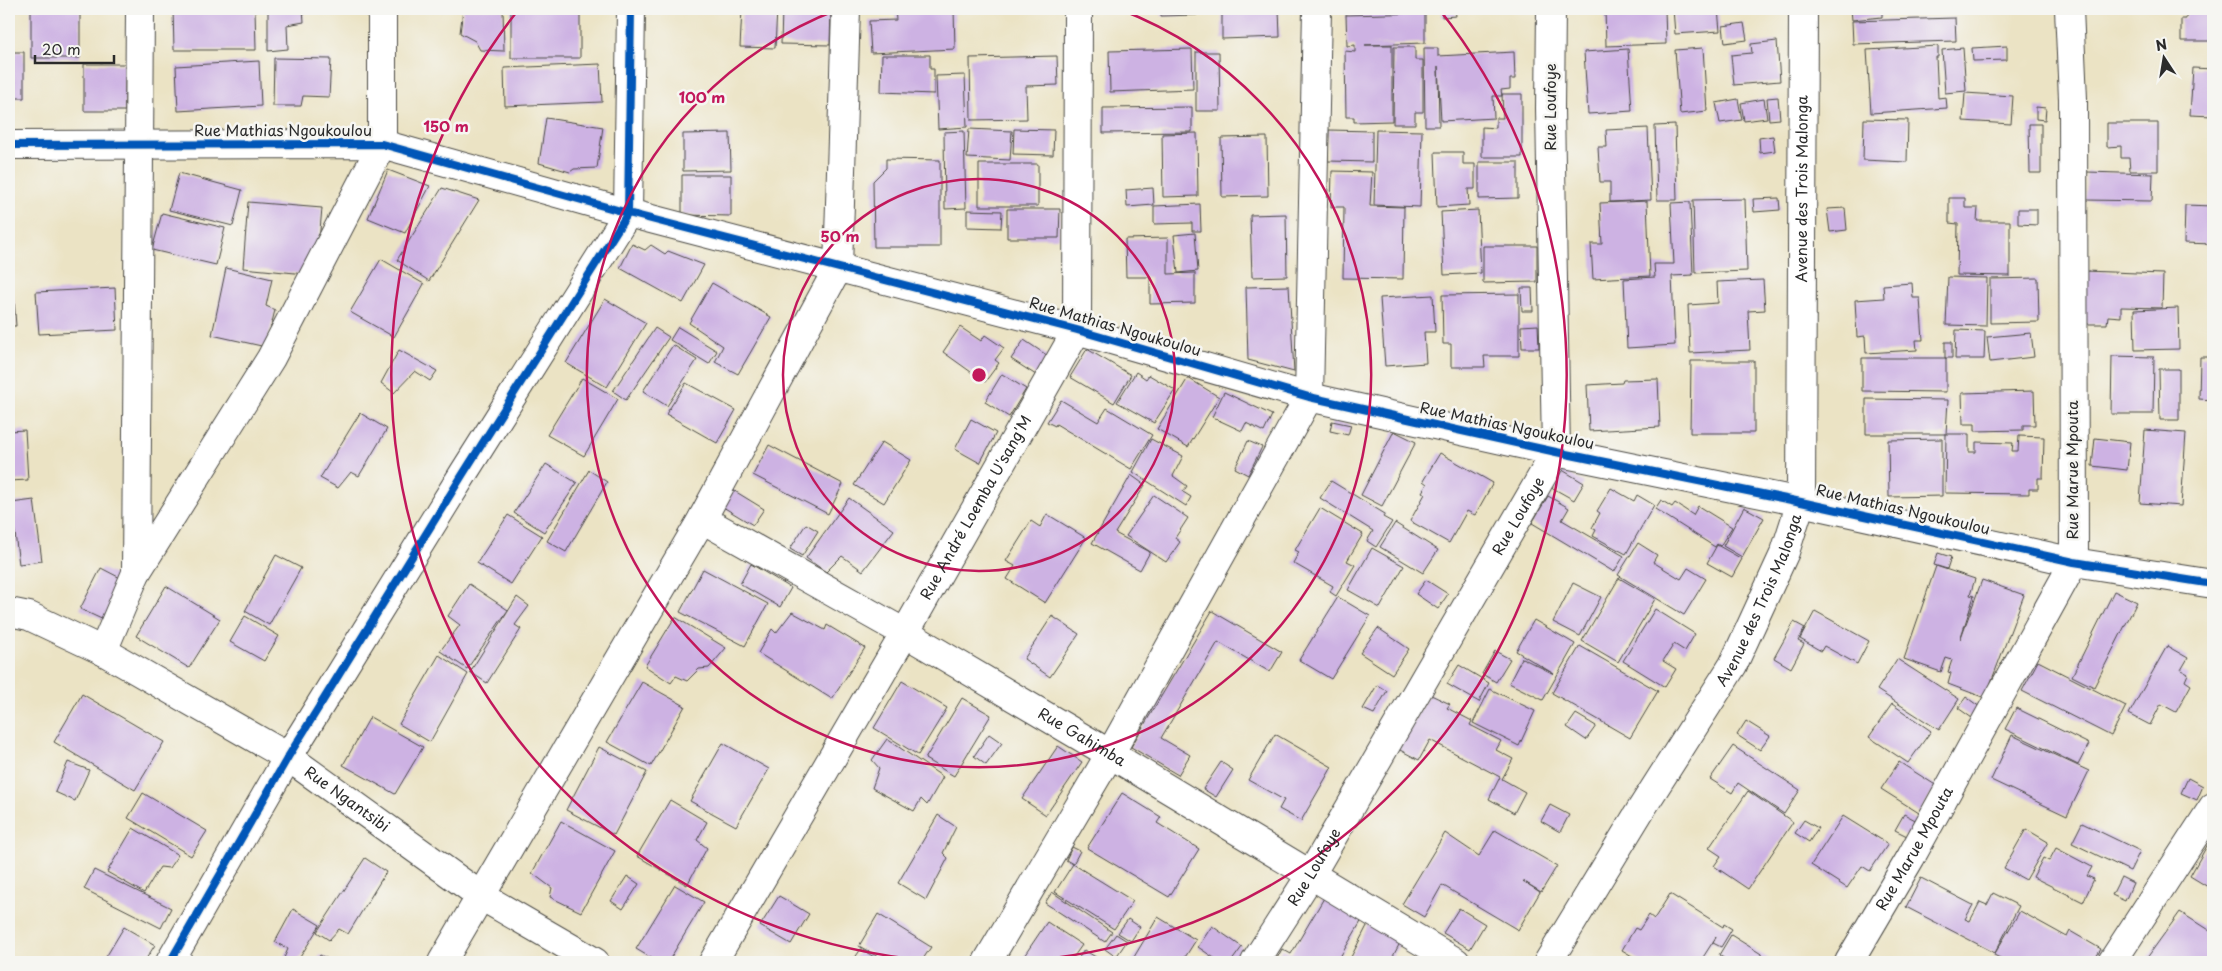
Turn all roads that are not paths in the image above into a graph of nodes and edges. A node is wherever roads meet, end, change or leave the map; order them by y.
1 (140, 9) edge
2 (382, 9) edge
3 (630, 9) edge
4 (846, 9) edge
5 (1078, 9) edge
6 (1317, 9) edge
7 (1552, 9) edge
8 (1803, 9) edge
9 (2069, 9) edge
10 (382, 144) junction
11 (9, 145) edge
12 (140, 146) junction
13 (628, 213) junction
14 (838, 268) junction
15 (1078, 330) junction
16 (1309, 397) junction
17 (1556, 452) junction
18 (1801, 502) junction
19 (702, 519) junction
20 (2074, 562) junction
21 (136, 572) junction
22 (2213, 584) edge
23 (9, 612) edge
24 (905, 633) junction
25 (102, 651) junction
26 (1110, 754) junction
27 (288, 757) junction
28 (2213, 807) edge
29 (1310, 876) junction
30 (481, 896) junction
31 (170, 962) edge
32 (442, 962) edge
33 (594, 962) edge
34 (713, 962) edge
35 (987, 962) edge
36 (1255, 962) edge
37 (1456, 962) edge
38 (1548, 962) edge
39 (1849, 962) edge
40 (2112, 962) edge

1 - 12 street
2 - 10 street
3 - 13 street
4 - 14 street
5 - 15 street, Rue André Loemba U'sang'M
6 - 16 street
7 - 17 street, Rue Loufoye
8 - 18 street, Avenue des Trois Malonga
9 - 20 street, Rue Marue Mpouta
10 - 12 street, Rue Mathias Ngoukoulou
10 - 13 street, Rue Mathias Ngoukoulou
10 - 21 street
11 - 12 street, Rue Mathias Ngoukoulou
12 - 21 street
13 - 14 street, Rue Mathias Ngoukoulou
13 - 27 street
14 - 15 street, Rue Mathias Ngoukoulou
14 - 19 street
15 - 16 street, Rue Mathias Ngoukoulou
15 - 24 street, Rue André Loemba U'sang'M
16 - 17 street, Rue Mathias Ngoukoulou
16 - 26 street
17 - 18 street, Rue Mathias Ngoukoulou
17 - 29 street, Rue Loufoye
18 - 20 street, Rue Mathias Ngoukoulou
18 - 38 street, Avenue des Trois Malonga
19 - 24 street, Rue Gahimba
19 - 30 street
20 - 22 street, Rue Mathias Ngoukoulou
20 - 39 street, Rue Marue Mpouta
21 - 25 street
23 - 25 street, Rue Ngantsibi
24 - 26 street, Rue Gahimba
24 - 34 street, Rue André Loemba U'sang'M
25 - 27 street, Rue Ngantsibi
26 - 29 street, Rue Gahimba
26 - 35 street
27 - 30 street, Rue Ngantsibi
27 - 31 street
28 - 40 street
29 - 36 street, Rue Loufoye
29 - 37 street, Rue Gahimba
30 - 32 street
30 - 33 street, Rue Ngantsibi

